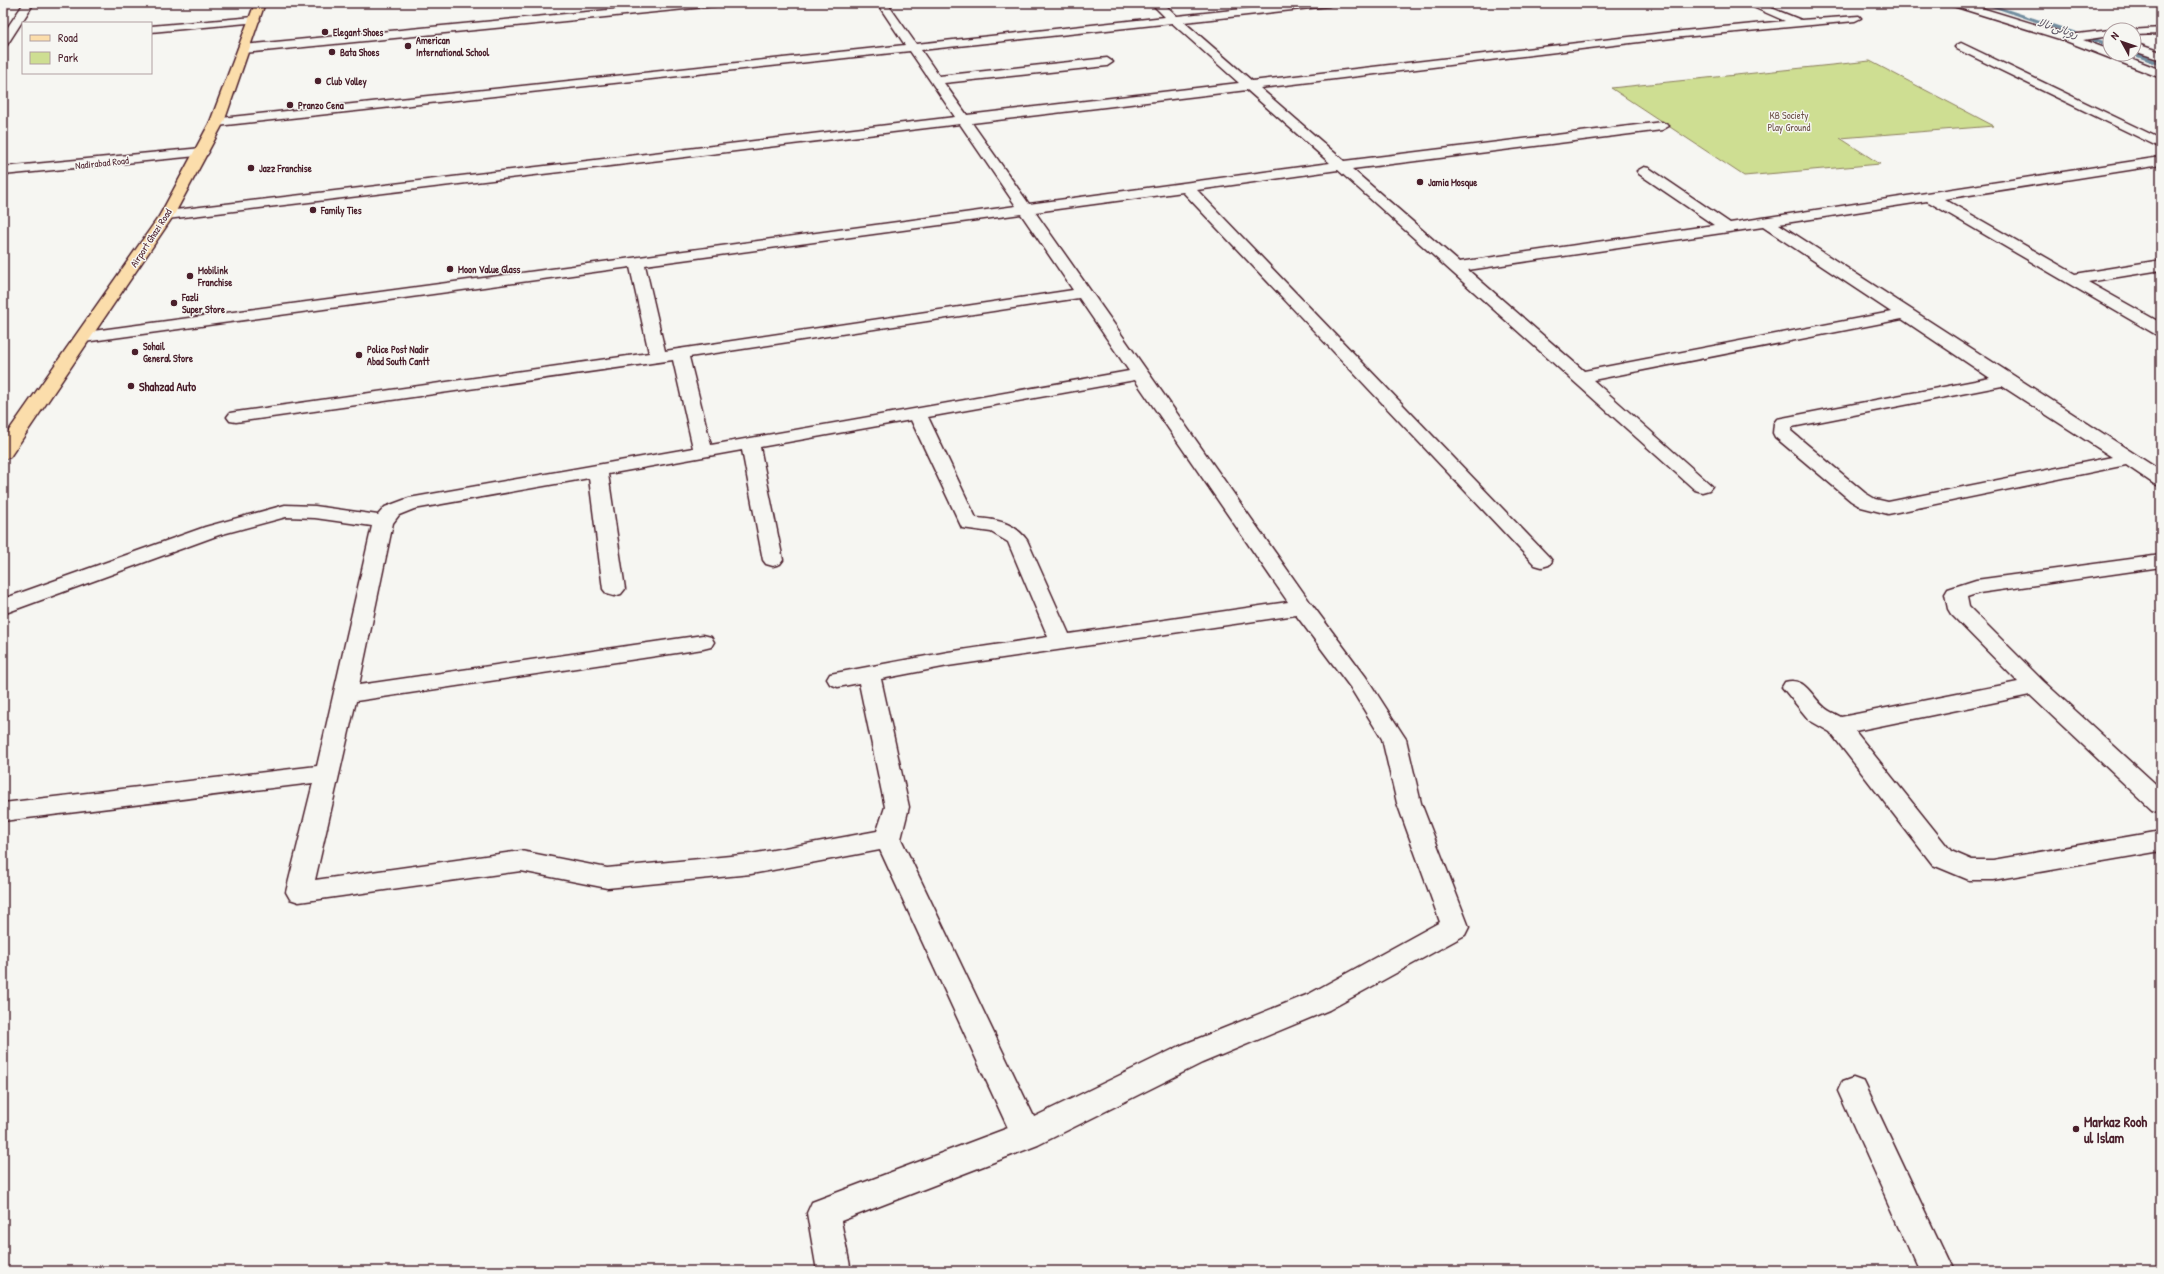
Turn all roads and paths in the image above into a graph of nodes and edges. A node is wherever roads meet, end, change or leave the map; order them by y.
1 (29, 3) edge
2 (260, 3) edge
3 (716, 3) edge
4 (882, 3) edge
5 (1156, 3) edge
6 (1329, 3) edge
7 (1749, 3) edge
8 (1954, 3) edge
9 (1855, 18) dead end
10 (1174, 19) junction
11 (254, 20) junction
12 (1800, 23) junction
13 (152, 29) edge
14 (2161, 31) edge
15 (2142, 32) edge
16 (2094, 34) junction
17 (2102, 34) edge
18 (2073, 35) junction
19 (2102, 37) edge
20 (17, 41) dead end
21 (3, 43) edge
22 (1961, 46) dead end
23 (244, 49) junction
24 (913, 49) junction
25 (2142, 50) edge
26 (2161, 56) edge
27 (1107, 62) dead end
28 (2161, 74) edge
29 (935, 80) junction
30 (1250, 86) junction
31 (963, 120) junction
32 (217, 122) junction
33 (1662, 126) dead end
34 (2161, 144) edge
35 (199, 156) junction
36 (2161, 161) edge
37 (1340, 166) junction
38 (3, 171) edge
39 (1644, 171) dead end
40 (3, 177) edge
41 (1187, 187) junction
42 (1930, 197) junction
43 (1025, 210) junction
44 (167, 215) junction
45 (1765, 222) junction
46 (1727, 228) junction
47 (637, 263) junction
48 (2161, 265) edge
49 (1456, 267) junction
50 (2075, 279) junction
51 (1084, 293) junction
52 (1905, 314) junction
53 (2161, 330) edge
54 (84, 337) junction
55 (680, 354) junction
56 (658, 357) junction
57 (1140, 374) junction
58 (1580, 377) junction
59 (2005, 380) junction
60 (917, 414) junction
61 (236, 417) dead end
62 (750, 443) junction
63 (703, 451) junction
64 (3, 453) edge
65 (2129, 459) junction
66 (598, 470) junction
67 (2161, 480) edge
68 (1702, 486) dead end
69 (383, 522) junction
70 (773, 560) dead end
71 (1542, 561) dead end
72 (2161, 561) edge
73 (614, 589) dead end
74 (3, 607) edge
75 (1302, 607) junction
76 (1061, 641) junction
77 (703, 642) dead end
78 (869, 674) junction
79 (838, 679) dead end
80 (2035, 686) junction
81 (1793, 687) dead end
82 (346, 695) junction
83 (1838, 726) junction
84 (327, 773) junction
85 (2161, 804) edge
86 (3, 812) edge
87 (888, 839) junction
88 (2161, 841) edge
89 (1853, 1091) dead end
90 (1027, 1135) junction
91 (834, 1271) edge
92 (1936, 1271) edge

1 - 21 street
2 - 11 main road, Airport Ghazi Road
3 - 23 street
4 - 24 street
5 - 10 street
6 - 10 street
7 - 12 street
8 - 18 street
9 - 12 street
10 - 24 street
10 - 30 street
11 - 13 street
11 - 23 main road, Airport Ghazi Road
12 - 30 street
14 - 15 street
16 - 17 street
16 - 18 street
16 - 19 street
18 - 28 street
20 - 21 street
22 - 34 street
23 - 32 main road, Airport Ghazi Road
24 - 29 street
24 - 32 street
25 - 26 street
27 - 29 street
29 - 31 street
30 - 31 street
30 - 37 street
31 - 43 street
31 - 44 street
32 - 35 main road, Airport Ghazi Road
33 - 37 street
35 - 38 street, Nadirabad Road
35 - 40 street, Nadirabad Road
35 - 44 main road, Airport Ghazi Road
36 - 42 street
37 - 41 street
37 - 49 street
39 - 46 street
41 - 43 street
41 - 71 street
42 - 45 street
42 - 50 street
43 - 47 street
43 - 51 street
44 - 54 main road, Airport Ghazi Road
45 - 46 street
45 - 52 street
46 - 49 street
47 - 54 street
47 - 56 street
48 - 50 street
49 - 58 street
50 - 53 street
51 - 55 street
51 - 57 street
52 - 58 street
52 - 59 street
54 - 64 main road, Airport Ghazi Road
55 - 56 street
55 - 63 street
56 - 61 street
57 - 60 street
57 - 75 street
58 - 68 street
59 - 65 street
59 - 65 street
60 - 62 street
60 - 76 street
62 - 63 street
62 - 70 street
63 - 66 street
65 - 67 street
66 - 69 street
66 - 73 street
69 - 74 street
69 - 82 street
72 - 80 street
75 - 76 street
75 - 90 street
76 - 78 street
77 - 82 street
78 - 79 street
78 - 87 street
80 - 83 street
80 - 85 street
81 - 83 street
82 - 84 street
83 - 88 street
84 - 86 street
84 - 87 street
87 - 90 street
89 - 92 street
90 - 91 street

